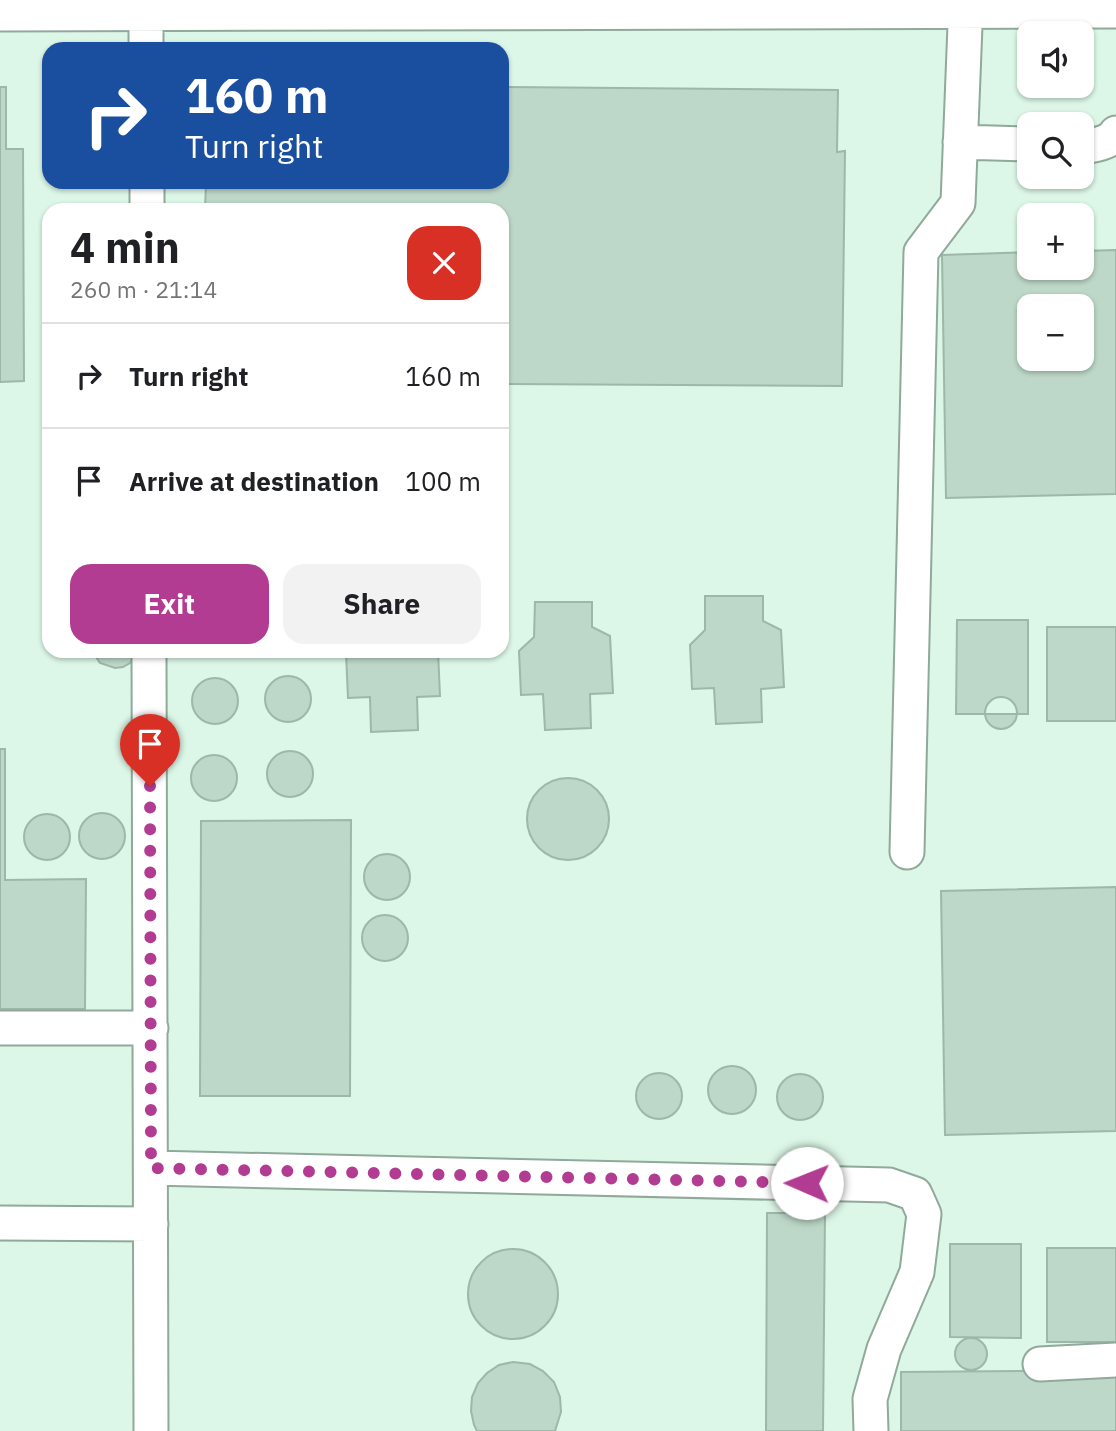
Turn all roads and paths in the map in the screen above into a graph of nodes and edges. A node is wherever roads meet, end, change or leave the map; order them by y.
1 (414, 6) edge
2 (788, 6) edge
3 (966, 6) edge
4 (1116, 11) edge
5 (0, 14) edge
6 (146, 14) junction
7 (146, 42) edge
8 (1116, 133) edge
9 (960, 142) junction
10 (1017, 144) edge
11 (1094, 145) edge
12 (149, 658) edge
13 (907, 852) dead end
14 (0, 1028) edge
15 (151, 1028) junction
16 (151, 1168) junction
17 (0, 1223) edge
18 (151, 1224) junction
19 (1116, 1360) edge
20 (1040, 1364) dead end
21 (151, 1431) edge
22 (871, 1431) edge

1 - 2 lane
1 - 6 lane
2 - 3 lane
3 - 4 lane
3 - 9 lane
5 - 6 lane
6 - 7 lane
8 - 11 lane
9 - 10 lane
9 - 13 lane
12 - 15 lane
14 - 15 lane
15 - 16 lane
16 - 18 lane
16 - 22 lane
17 - 18 lane
18 - 21 lane
19 - 20 lane

